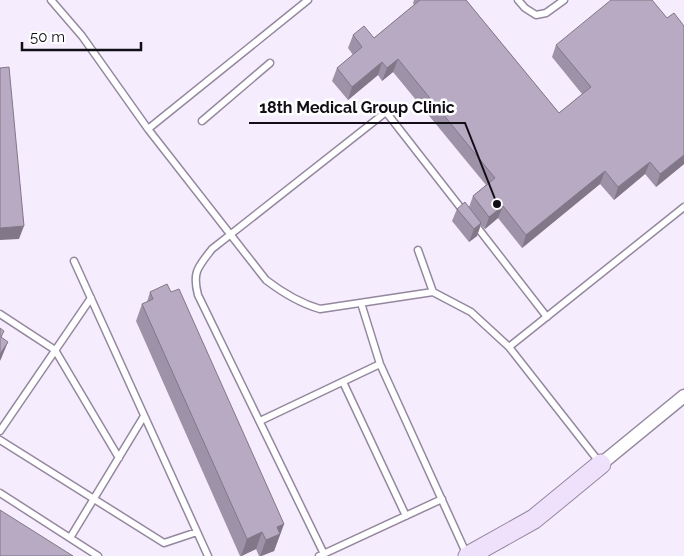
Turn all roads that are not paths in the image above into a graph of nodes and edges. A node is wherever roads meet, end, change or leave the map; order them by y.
1 (51, 0) edge
2 (308, 0) edge
3 (518, 0) edge
4 (564, 0) edge
5 (270, 63) dead end
6 (202, 121) dead end
7 (148, 129) junction
8 (684, 207) edge
9 (231, 234) junction
10 (418, 250) dead end
11 (74, 261) dead end
12 (433, 292) junction
13 (91, 298) junction
14 (361, 303) junction
15 (0, 314) edge
16 (547, 317) junction
17 (510, 347) junction
18 (55, 350) junction
19 (380, 364) junction
20 (343, 382) junction
21 (684, 396) edge
22 (144, 416) junction
23 (260, 420) junction
24 (0, 431) edge
25 (0, 440) edge
26 (119, 458) junction
27 (601, 464) junction
28 (0, 494) edge
29 (94, 499) junction
30 (442, 499) junction
31 (406, 516) junction
32 (197, 532) junction
33 (70, 538) junction
34 (321, 555) edge
35 (98, 556) edge
36 (208, 556) edge
37 (468, 556) edge

1 - 7 lane
2 - 7 lane
3 - 4 lane
5 - 6 lane
7 - 9 lane
8 - 16 lane
9 - 14 lane
9 - 16 lane
9 - 23 lane
10 - 12 lane
11 - 13 lane
12 - 14 lane
12 - 17 lane
13 - 18 lane
13 - 22 lane
14 - 19 lane
15 - 18 lane
16 - 17 lane
17 - 27 lane
18 - 24 lane
18 - 26 lane
19 - 20 lane
19 - 30 lane
20 - 23 lane
20 - 31 lane
21 - 27 street
22 - 26 lane
22 - 32 lane
23 - 34 lane
25 - 29 lane
26 - 29 lane
27 - 37 street
28 - 33 lane
29 - 32 lane
29 - 33 lane
30 - 31 lane
30 - 37 lane
31 - 34 lane
32 - 36 lane
33 - 35 lane

